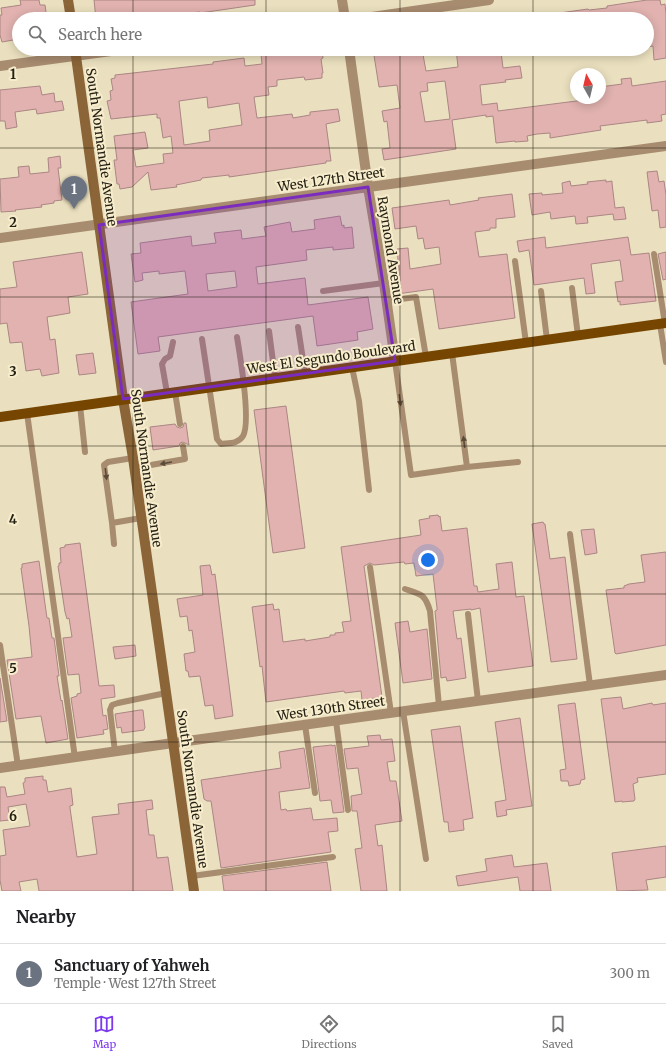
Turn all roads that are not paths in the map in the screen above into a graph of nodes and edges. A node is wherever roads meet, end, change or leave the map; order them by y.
1 (68, 0) edge
2 (342, 0) edge
3 (489, 0) edge
4 (70, 12) edge
5 (344, 12) edge
6 (406, 12) edge
7 (54, 56) edge
8 (76, 56) edge
9 (350, 56) edge
10 (0, 66) edge
11 (666, 146) edge
12 (368, 187) junction
13 (99, 225) junction
14 (0, 238) edge
15 (654, 254) dead end
16 (515, 261) dead end
17 (384, 283) junction
18 (572, 288) dead end
19 (324, 291) dead end
20 (541, 291) dead end
21 (386, 301) junction
22 (663, 324) edge
23 (298, 327) dead end
24 (269, 331) dead end
25 (578, 336) junction
26 (237, 337) dead end
27 (202, 339) dead end
28 (547, 340) junction
29 (173, 342) dead end
30 (526, 343) junction
31 (452, 353) junction
32 (426, 356) junction
33 (395, 361) junction
34 (666, 362) edge
35 (352, 367) junction
36 (305, 373) junction
37 (276, 377) junction
38 (243, 382) junction
39 (209, 387) junction
40 (171, 392) junction
41 (123, 399) junction
42 (80, 405) junction
43 (26, 413) junction
44 (0, 417) edge
45 (180, 424) dead end
46 (183, 446) dead end
47 (85, 452) dead end
48 (518, 462) dead end
49 (134, 463) junction
50 (467, 467) junction
51 (368, 490) dead end
52 (141, 518) junction
53 (112, 523) junction
54 (570, 534) dead end
55 (114, 544) dead end
56 (370, 567) dead end
57 (405, 589) dead end
58 (468, 614) dead end
59 (0, 645) edge
60 (666, 675) edge
61 (590, 685) junction
62 (166, 693) junction
63 (478, 701) junction
64 (439, 706) junction
65 (403, 711) junction
66 (391, 713) junction
67 (336, 721) junction
68 (305, 725) junction
69 (173, 743) junction
70 (115, 752) junction
71 (75, 758) junction
72 (18, 766) junction
73 (0, 768) edge
74 (315, 793) dead end
75 (348, 810) dead end
76 (333, 857) dead end
77 (426, 858) dead end
78 (192, 876) junction
79 (194, 891) edge

1 - 4 main road
2 - 5 street
3 - 6 street
7 - 10 street
8 - 13 main road, South Normandie Avenue
9 - 12 street, Raymond Avenue
11 - 12 street, West 127th Street
12 - 13 street, West 127th Street
12 - 17 street, Raymond Avenue
13 - 14 street, West 127th Street
13 - 41 main road, South Normandie Avenue
15 - 22 lane
16 - 30 lane
17 - 19 lane
17 - 21 street, Raymond Avenue
18 - 25 lane
20 - 28 lane
21 - 32 lane
21 - 33 street, Raymond Avenue
22 - 25 main road, West El Segundo Boulevard
22 - 34 lane
23 - 36 lane
24 - 37 lane
25 - 28 main road, West El Segundo Boulevard
26 - 38 lane
27 - 39 lane
28 - 30 main road, West El Segundo Boulevard
29 - 40 lane
30 - 31 main road, West El Segundo Boulevard
31 - 32 main road, West El Segundo Boulevard
50 -> 31 lane
32 - 33 main road, West El Segundo Boulevard
33 - 35 main road, West El Segundo Boulevard
33 -> 50 lane
35 - 36 main road, West El Segundo Boulevard
35 - 51 lane
36 - 37 main road, West El Segundo Boulevard
37 - 38 main road, West El Segundo Boulevard
38 - 39 main road, West El Segundo Boulevard
38 - 39 lane
39 - 40 main road, West El Segundo Boulevard
40 - 41 main road, West El Segundo Boulevard
40 - 45 lane
41 - 42 main road, West El Segundo Boulevard
41 - 49 main road, South Normandie Avenue
42 - 43 main road, West El Segundo Boulevard
42 - 47 lane
43 - 44 main road, West El Segundo Boulevard
43 - 71 lane
46 -> 49 lane
48 - 50 lane
49 - 52 main road, South Normandie Avenue
49 -> 53 lane
52 - 53 lane
52 - 62 main road, South Normandie Avenue
53 - 55 lane
54 - 61 lane
56 - 66 lane
57 - 64 lane
58 - 63 lane
59 - 72 lane
60 - 61 street, West 130th Street
61 - 63 street, West 130th Street
62 - 69 main road, South Normandie Avenue
62 - 70 lane
63 - 64 street, West 130th Street
64 - 65 street, West 130th Street
65 - 66 street, West 130th Street
65 - 77 lane
66 - 67 street, West 130th Street
67 - 68 street, West 130th Street
67 - 75 lane
68 - 69 street, West 130th Street
68 - 74 lane
69 - 70 street, West 130th Street
69 - 78 main road, South Normandie Avenue
70 - 71 street, West 130th Street
71 - 72 street, West 130th Street
72 - 73 street, West 130th Street
76 - 78 lane
78 - 79 main road, South Normandie Avenue

